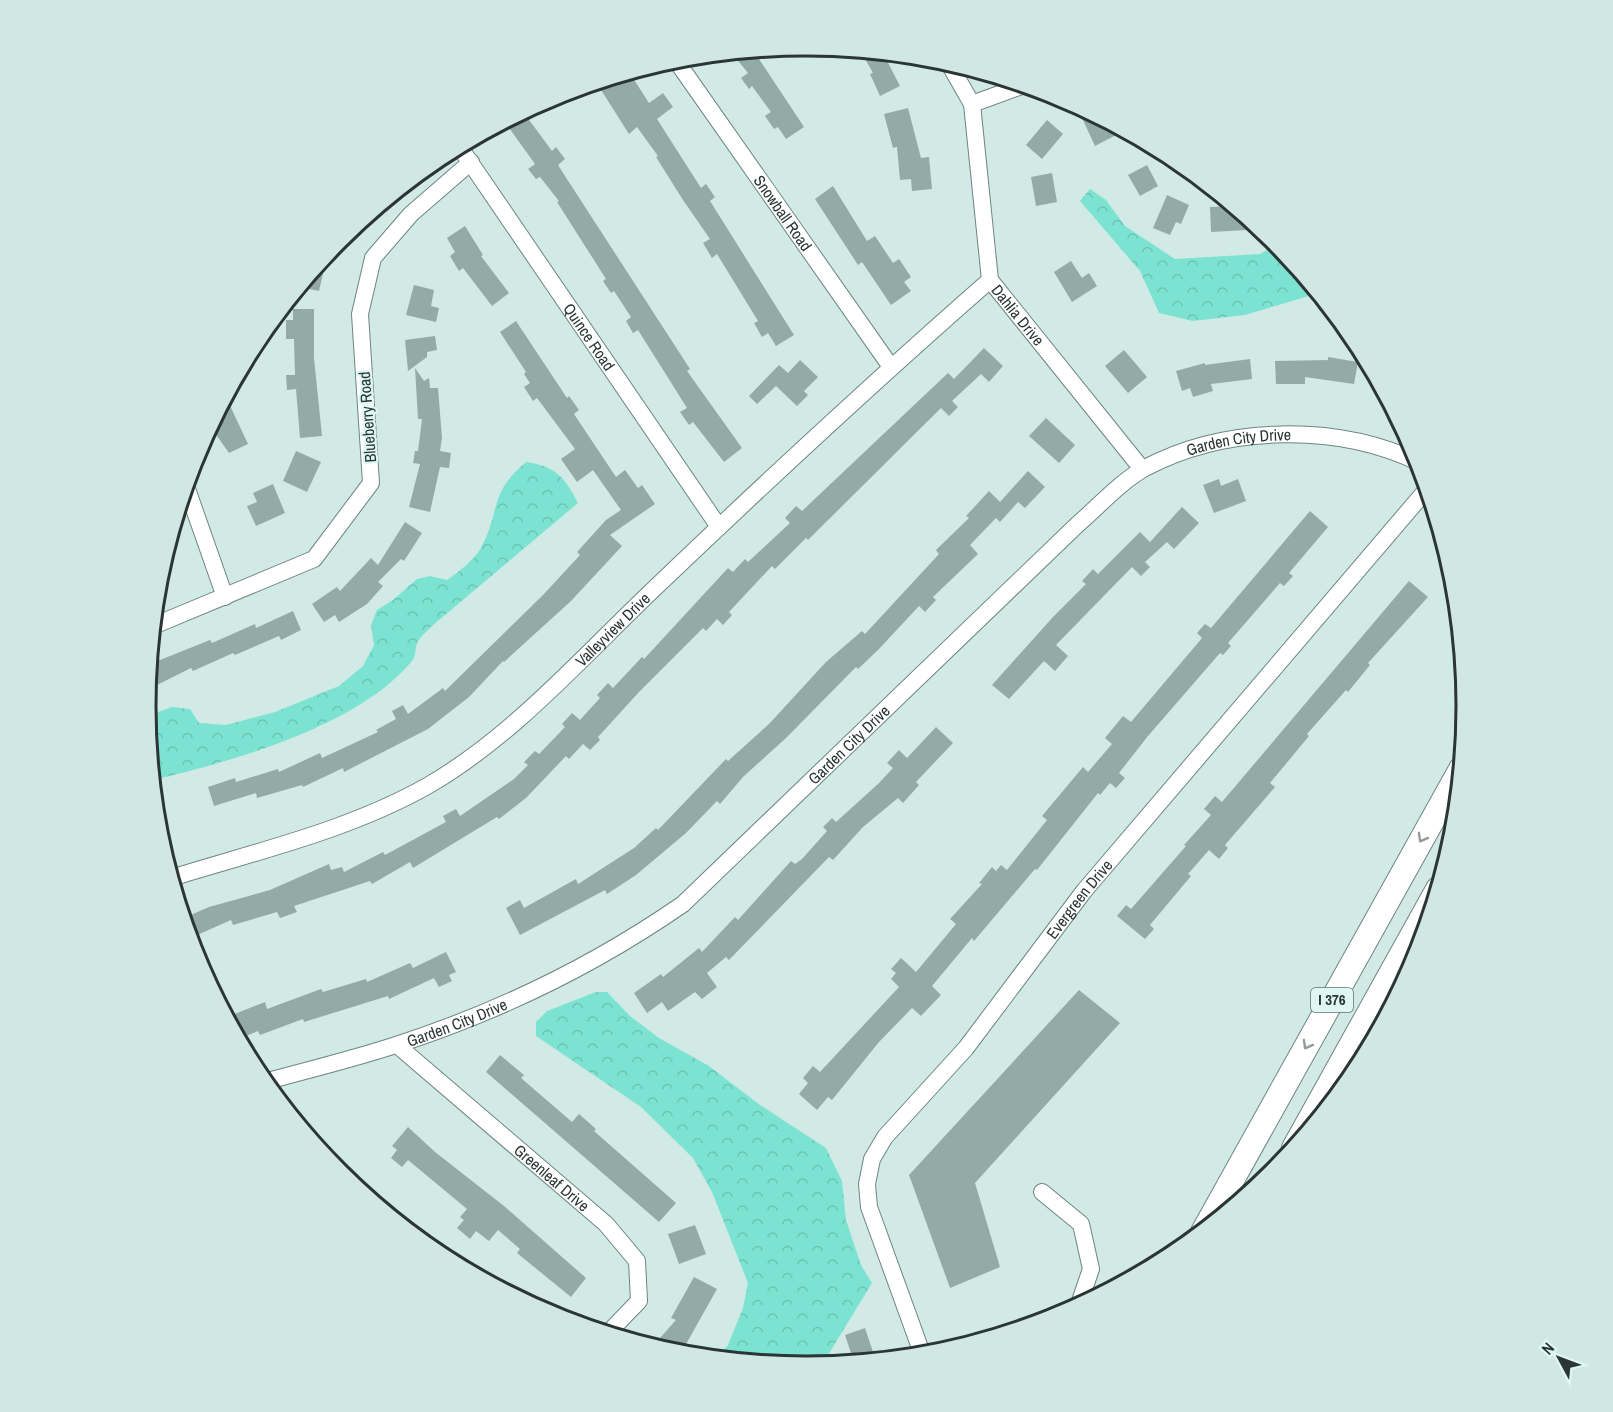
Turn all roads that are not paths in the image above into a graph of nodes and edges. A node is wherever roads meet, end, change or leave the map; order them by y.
1 (681, 68) edge
2 (954, 73) edge
3 (1013, 89) edge
4 (972, 104) junction
5 (464, 153) edge
6 (471, 162) junction
7 (990, 280) junction
8 (891, 367) junction
9 (1407, 457) edge
10 (1143, 470) junction
11 (1421, 496) edge
12 (190, 499) edge
13 (719, 527) junction
14 (225, 597) junction
15 (162, 622) edge
16 (1452, 786) edge
17 (179, 876) edge
18 (1419, 924) edge
19 (397, 1045) junction
20 (274, 1079) edge
21 (1314, 1113) edge
22 (1042, 1192) dead end
23 (1214, 1212) edge
24 (1082, 1294) edge
25 (614, 1327) edge
26 (919, 1346) edge

1 - 8 street, Snowball Road
2 - 4 street, Dahlia Drive
3 - 4 street
4 - 7 street, Dahlia Drive
5 - 6 street, Quince Road
6 - 13 street, Quince Road
6 - 14 street, Blueberry Road
7 - 8 street, Valleyview Drive
7 - 10 street, Dahlia Drive
8 - 13 street, Valleyview Drive
9 - 10 street, Garden City Drive
10 - 19 street, Garden City Drive
11 - 26 street, Evergreen Drive
12 - 14 street
13 - 17 street, Valleyview Drive
14 - 15 street, Blueberry Road
16 -> 23 highway, I 376
18 - 21 highway, I 376
19 - 20 street, Garden City Drive
19 - 25 street, Greenleaf Drive
22 - 24 street

